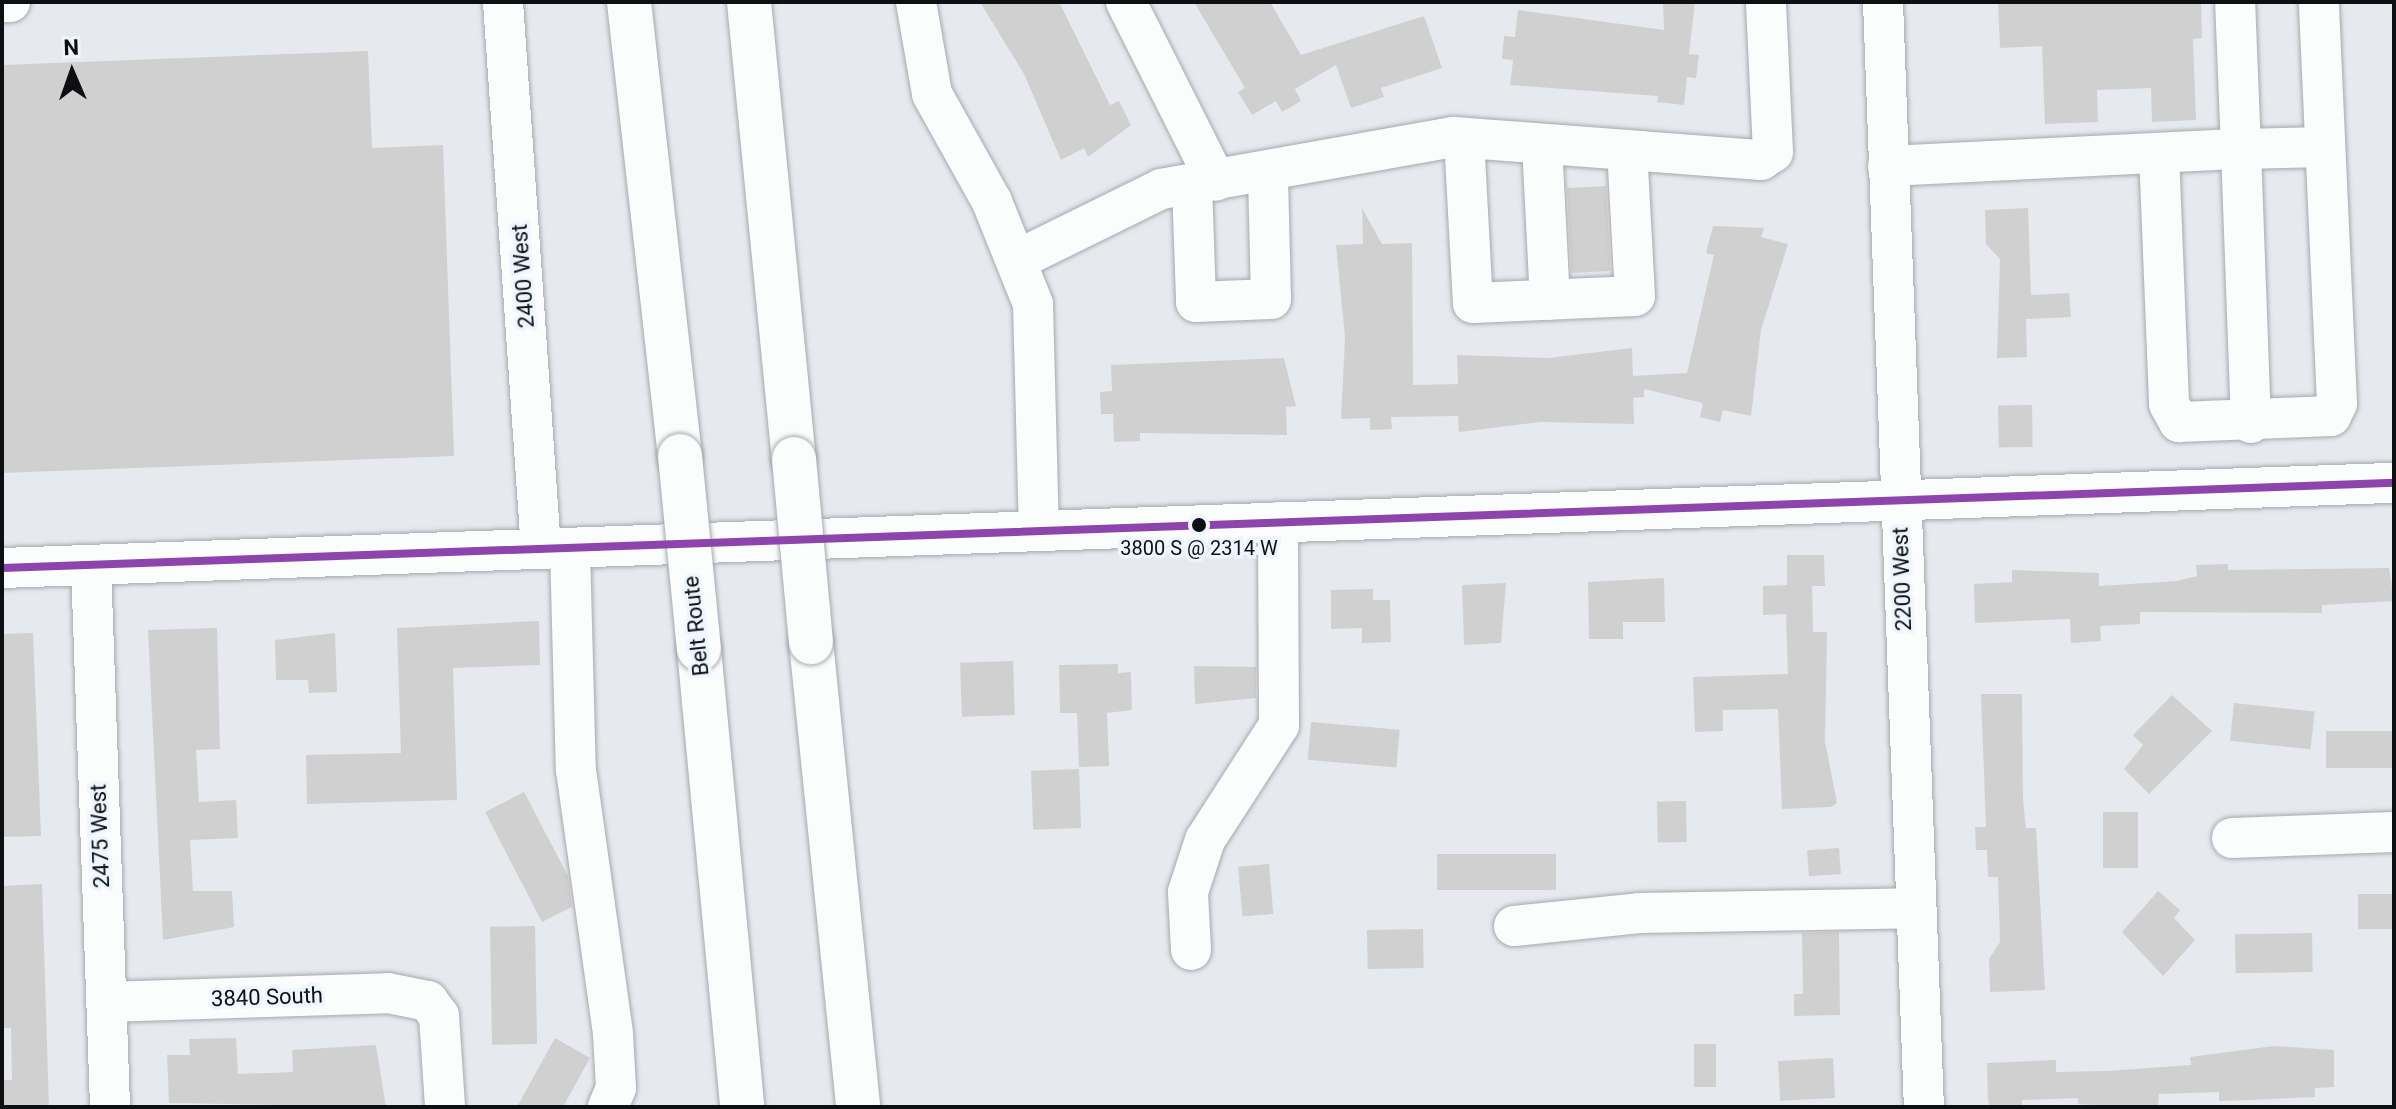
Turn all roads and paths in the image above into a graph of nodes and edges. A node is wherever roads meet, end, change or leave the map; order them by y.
1 (2, 2) edge
2 (10, 2) edge
3 (503, 2) edge
4 (629, 2) edge
5 (749, 2) edge
6 (916, 2) edge
7 (1126, 2) edge
8 (1766, 2) edge
9 (1883, 2) edge
10 (2235, 2) edge
11 (2319, 2) edge
12 (1464, 138) junction
13 (1542, 144) junction
14 (2325, 147) junction
15 (2241, 149) junction
16 (1627, 150) junction
17 (2159, 153) junction
18 (1888, 166) junction
19 (1268, 173) junction
20 (1204, 183) junction
21 (1019, 259) junction
22 (1550, 300) junction
23 (2251, 423) junction
24 (2394, 483) edge
25 (1899, 500) junction
26 (1278, 522) junction
27 (1039, 530) junction
28 (556, 548) junction
29 (91, 565) junction
30 (2, 568) edge
31 (2394, 832) edge
32 (2232, 838) dead end
33 (1915, 908) junction
34 (1514, 926) dead end
35 (1191, 950) dead end
36 (106, 1002) junction
37 (110, 1107) edge
38 (445, 1107) edge
39 (608, 1107) edge
40 (742, 1107) edge
41 (858, 1107) edge
42 (1924, 1107) edge

1 - 2 street
3 - 28 street, 2400 West
4 - 40 highway, Belt Route, bridge
5 - 41 highway, bridge
6 - 21 street
7 - 20 street
8 - 16 street
9 - 18 street, 2200 West
10 - 15 street
11 - 14 street
12 - 13 street
12 - 19 street
12 - 22 street
13 - 16 street
13 - 22 street
14 - 15 street
14 - 23 street
15 - 17 street
15 - 23 street
16 - 22 street
17 - 18 street
17 - 23 street
18 - 25 street, 2200 West
19 - 20 street
19 - 20 street
20 - 21 street
21 - 27 street
24 - 25 street
25 - 26 street
25 - 33 street, 2200 West
26 - 27 street
26 - 35 street
27 - 28 street
28 - 29 street
28 - 39 street, 2400 West
29 - 30 street
29 - 36 street, 2475 West
31 - 32 street
33 - 34 street
33 - 42 street, 2200 West
36 - 37 street, 2475 West
36 - 38 street, 3840 South

